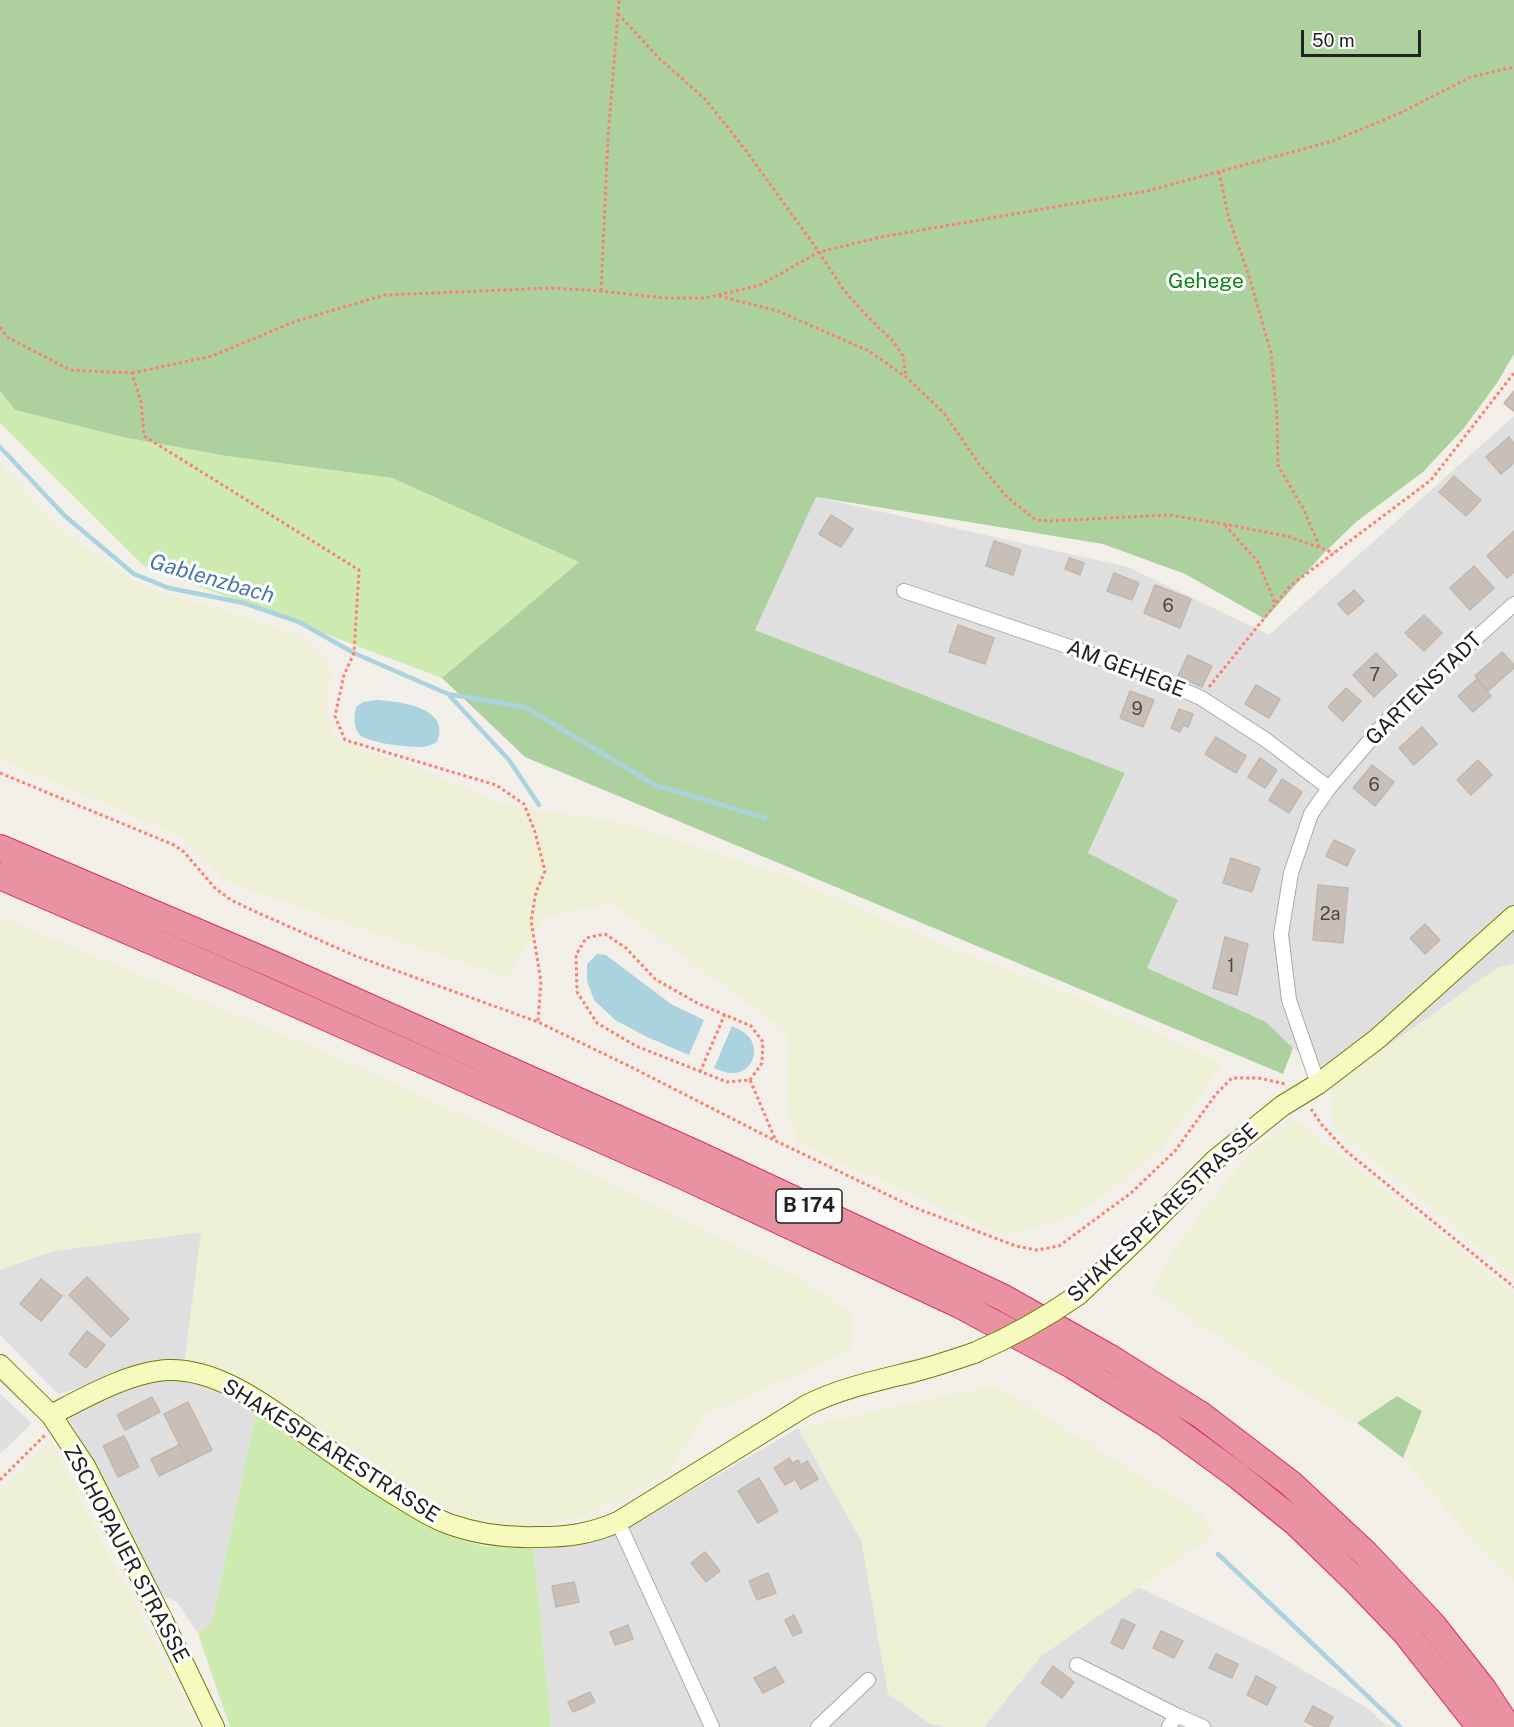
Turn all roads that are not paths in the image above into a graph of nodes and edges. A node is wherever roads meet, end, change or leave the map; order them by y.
1 (904, 591) dead end
2 (1514, 604) edge
3 (1329, 788) junction
4 (0, 848) edge
5 (0, 876) edge
6 (1514, 916) edge
7 (1318, 1084) junction
8 (0, 1365) edge
9 (54, 1419) junction
10 (618, 1522) junction
11 (1077, 1665) dead end
12 (868, 1680) dead end
13 (1172, 1721) edge
14 (214, 1727) edge
15 (712, 1727) edge
16 (818, 1727) edge
17 (1203, 1727) edge
18 (1480, 1727) edge
19 (1508, 1727) edge

1 - 3 street, AM GEHEGE
2 - 3 street, GARTENSTADT
3 - 7 street, GARTENSTADT
4 - 19 highway, B 174
5 - 18 highway, B 174
6 - 7 street, SHAKESPEARESTRASSE
7 - 10 street, SHAKESPEARESTRASSE, bridge
8 - 9 street, ZSCHOPAUER STRASSE
9 - 10 street, SHAKESPEARESTRASSE
9 - 14 street, ZSCHOPAUER STRASSE
10 - 15 street
11 - 13 street
12 - 16 street
13 - 17 street

